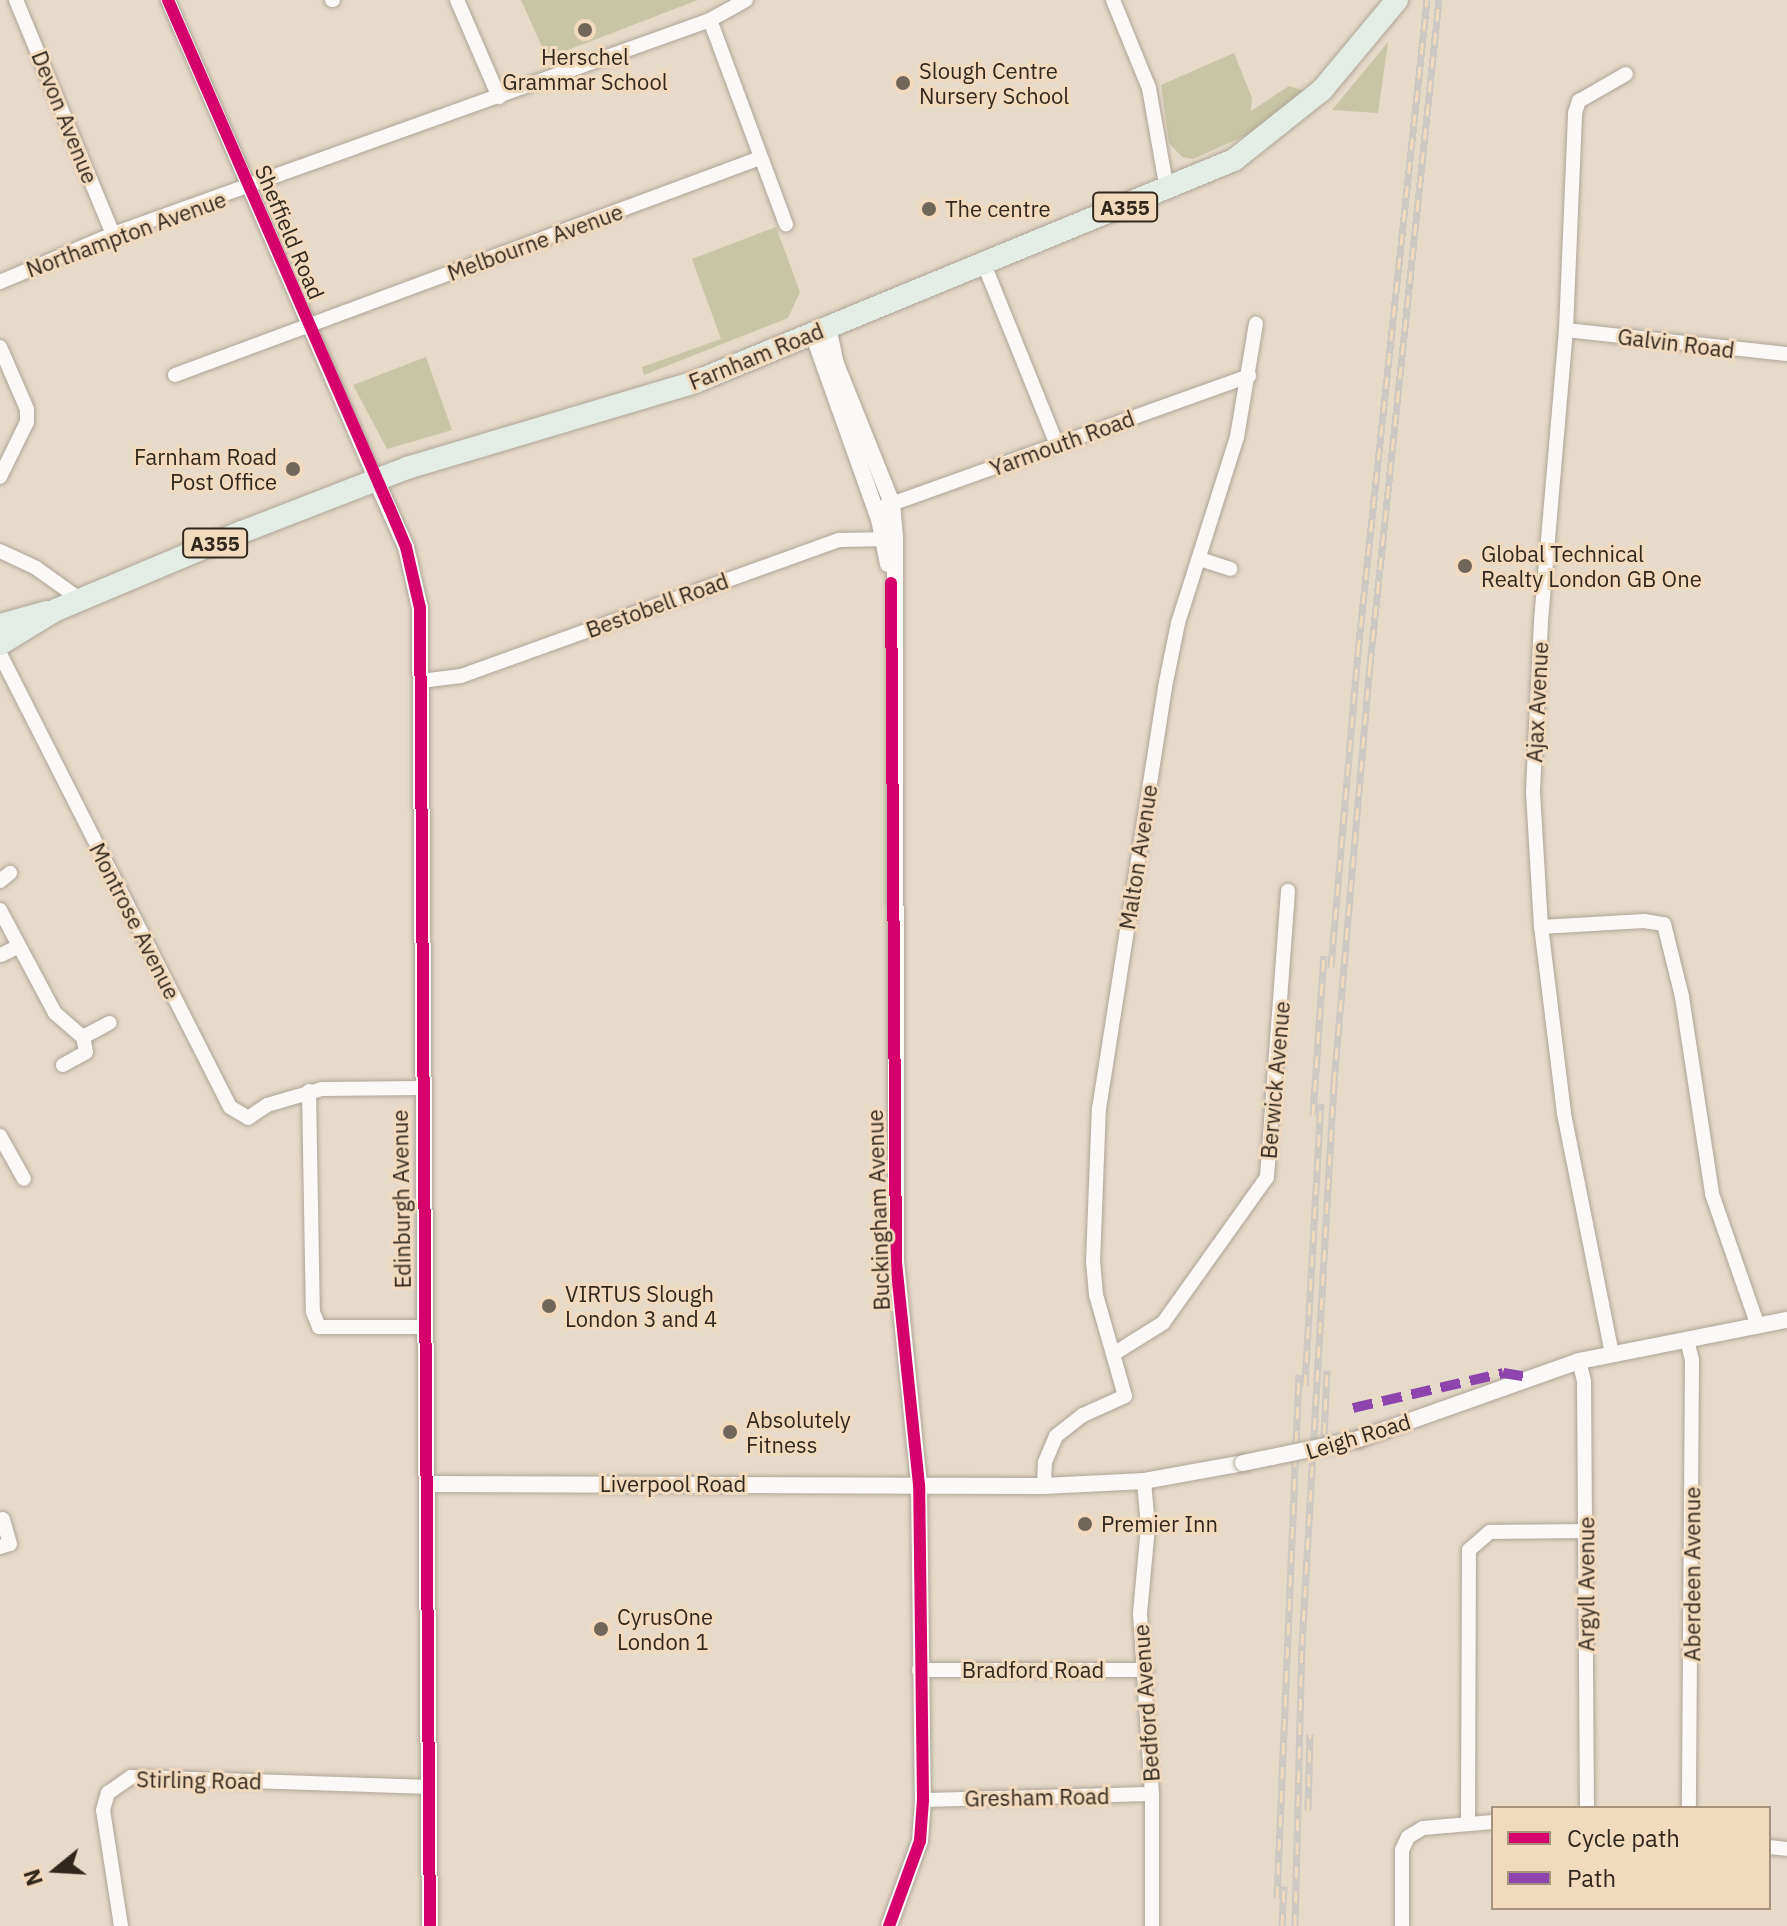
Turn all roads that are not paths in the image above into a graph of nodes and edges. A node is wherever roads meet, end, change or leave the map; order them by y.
1 (16, 0) edge
2 (168, 0) edge
3 (457, 0) edge
4 (746, 0) edge
5 (1113, 0) edge
6 (1397, 0) edge
7 (710, 20) junction
8 (1626, 74) dead end
9 (499, 97) junction
10 (760, 158) junction
11 (250, 188) junction
12 (1167, 190) junction
13 (786, 224) dead end
14 (113, 234) junction
15 (984, 264) junction
16 (0, 282) edge
17 (1256, 324) dead end
18 (309, 326) junction
19 (820, 330) junction
20 (1566, 330) junction
21 (0, 347) edge
22 (1787, 354) edge
23 (175, 375) dead end
24 (1249, 376) junction
25 (1057, 445) junction
26 (0, 477) edge
27 (376, 480) junction
28 (892, 503) junction
29 (876, 510) junction
30 (889, 539) junction
31 (0, 551) edge
32 (1200, 559) junction
33 (1230, 569) dead end
34 (81, 600) junction
35 (56, 610) junction
36 (0, 625) edge
37 (0, 644) edge
38 (0, 654) edge
39 (421, 681) junction
40 (1288, 891) dead end
41 (0, 910) edge
42 (1541, 927) junction
43 (19, 946) junction
44 (1, 955) edge
45 (109, 1023) dead end
46 (83, 1037) junction
47 (63, 1065) dead end
48 (420, 1088) junction
49 (309, 1091) junction
50 (0, 1136) edge
51 (24, 1179) dead end
52 (1787, 1320) edge
53 (1758, 1326) junction
54 (423, 1327) junction
55 (1687, 1340) junction
56 (1115, 1353) junction
57 (1612, 1354) junction
58 (1579, 1361) junction
59 (1144, 1481) junction
60 (428, 1484) junction
61 (919, 1485) junction
62 (1044, 1486) junction
63 (3, 1519) dead end
64 (1585, 1531) junction
65 (0, 1547) edge
66 (919, 1670) junction
67 (1146, 1670) junction
68 (430, 1787) junction
69 (1152, 1794) junction
70 (923, 1800) junction
71 (1587, 1806) edge
72 (1689, 1806) edge
73 (1468, 1821) junction
74 (1491, 1822) edge
75 (121, 1926) edge
76 (430, 1926) edge
77 (889, 1926) edge
78 (1152, 1926) edge
79 (1402, 1926) edge

1 - 14 street, Devon Avenue
2 - 11 street, Sheffield Road
3 - 9 street
4 - 7 street, Northampton Avenue
5 - 12 street
6 - 12 main road, Farnham Road / A355
7 - 9 street, Northampton Avenue
7 - 10 street
8 - 20 street, Ajax Avenue
9 - 11 street, Northampton Avenue
10 - 13 street
10 - 18 street, Melbourne Avenue
11 - 14 street, Northampton Avenue
11 - 18 street, Sheffield Road
12 - 15 main road, Farnham Road / A355
14 - 16 street, Northampton Avenue
15 - 19 main road, Farnham Road / A355
15 - 25 street
17 - 24 street, Malton Avenue
18 - 23 street, Melbourne Avenue
18 - 27 street, Sheffield Road
19 - 27 main road, Farnham Road / A355
19 - 28 street, Buckingham Avenue
19 - 29 street, Buckingham Avenue
20 - 22 street, Galvin Road
20 - 42 street, Ajax Avenue
21 - 26 street
24 - 25 street, Yarmouth Road
24 - 32 street, Malton Avenue
25 - 28 street, Yarmouth Road
27 - 34 main road, Farnham Road / A355
27 - 39 street, Edinburgh Avenue
28 - 29 street, Yarmouth Road
28 - 30 street, Buckingham Avenue
29 - 30 street, Buckingham Avenue
30 - 39 street, Bestobell Road
30 - 61 street, Buckingham Avenue
31 - 34 street
32 - 33 street
32 - 56 street, Malton Avenue
34 - 35 main road, Farnham Road / A355
35 - 36 main road, Farnham Road / A355
35 - 37 main road, Farnham Road / A355
38 - 49 street, Montrose Avenue
39 - 48 street, Edinburgh Avenue
40 - 56 street, Berwick Avenue
41 - 43 street
42 - 53 street
42 - 57 street, Ajax Avenue
43 - 44 street
43 - 46 street
45 - 46 street
46 - 47 street
48 - 49 street, Montrose Avenue
48 - 54 street, Edinburgh Avenue
49 - 54 street
50 - 51 street
52 - 53 street, Leigh Road
53 - 55 street, Leigh Road
54 - 60 street, Edinburgh Avenue
55 - 57 street, Leigh Road
55 - 72 street, Aberdeen Avenue
56 - 62 street, Malton Avenue
57 - 58 street, Leigh Road
58 - 59 street, Leigh Road, bridge
58 - 64 street, Argyll Avenue
59 - 62 street, Leigh Road
59 - 67 street, Bedford Avenue
60 - 61 street, Liverpool Road
60 - 68 street, Edinburgh Avenue
61 - 62 street, Leigh Road
61 - 66 street, Buckingham Avenue
63 - 65 street
64 - 71 street, Argyll Avenue
64 - 73 street
66 - 67 street, Bradford Road
66 - 70 street, Buckingham Avenue
67 - 69 street, Bedford Avenue
68 - 75 street, Stirling Road
68 - 76 street, Edinburgh Avenue
69 - 70 street, Gresham Road
69 - 78 street, Bedford Avenue
70 - 77 street, Buckingham Avenue
73 - 74 street
73 - 79 street

